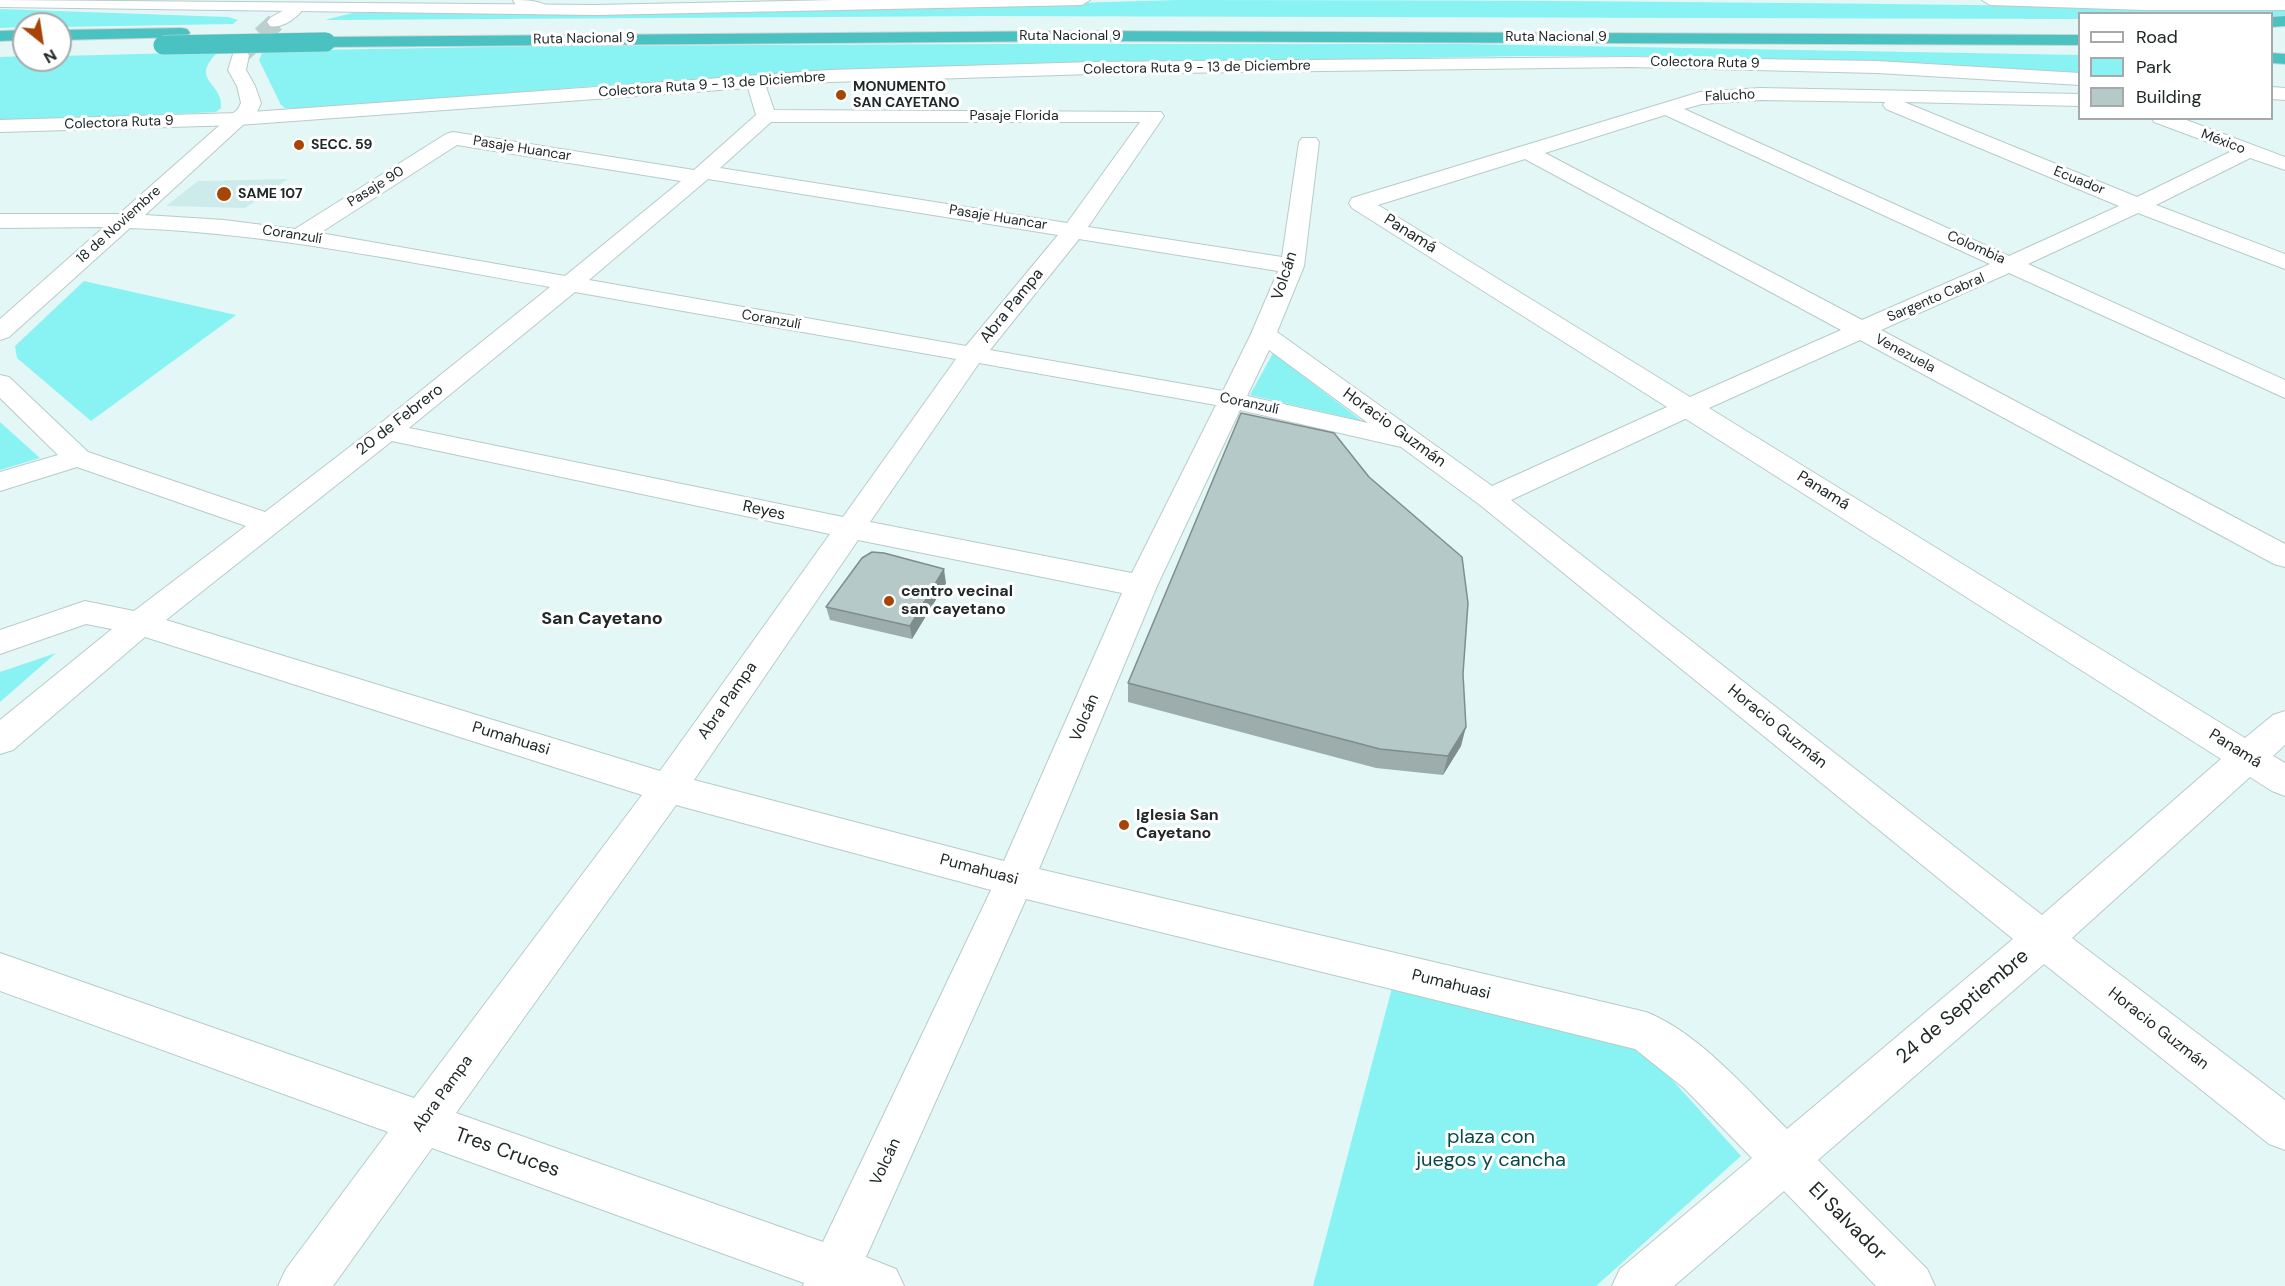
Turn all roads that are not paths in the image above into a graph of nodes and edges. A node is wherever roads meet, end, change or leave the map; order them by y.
1 (521, 0) edge
2 (1082, 0) edge
3 (1990, 0) edge
4 (0, 2) edge
5 (109, 3) edge
6 (2285, 5) edge
7 (296, 8) junction
8 (543, 9) junction
9 (276, 22) tunnel mouth
10 (2078, 24) edge
11 (1799, 27) junction
12 (2078, 29) edge
13 (72, 35) edge
14 (333, 36) junction
15 (1839, 39) junction
16 (2078, 40) edge
17 (72, 46) edge
18 (2078, 48) edge
19 (240, 55) dead end
20 (1330, 66) joint
21 (2078, 79) edge
22 (755, 81) junction
23 (1875, 97) junction
24 (2078, 100) edge
25 (1666, 108) junction
26 (766, 116) junction
27 (1154, 116) joint
28 (238, 119) junction
29 (2167, 120) edge
30 (0, 126) edge
31 (453, 138) joint
32 (1309, 142) dead end
33 (1526, 151) junction
34 (2248, 151) junction
35 (2285, 164) edge
36 (701, 175) junction
37 (1360, 203) joint
38 (2139, 206) junction
39 (75, 219) junction
40 (126, 219) junction
41 (0, 221) edge
42 (1074, 230) junction
43 (299, 236) junction
44 (0, 238) edge
45 (2285, 262) edge
46 (2012, 265) junction
47 (1292, 266) junction
48 (568, 285) junction
49 (1860, 330) junction
50 (0, 332) edge
51 (1264, 334) junction
52 (972, 355) junction
53 (0, 383) edge
54 (2285, 390) edge
55 (1231, 400) junction
56 (1690, 407) junction
57 (387, 432) junction
58 (1412, 441) junction
59 (78, 459) junction
60 (0, 482) edge
61 (1490, 498) junction
62 (267, 523) junction
63 (849, 528) junction
64 (2285, 557) edge
65 (1142, 586) junction
66 (140, 624) junction
67 (0, 642) edge
68 (2285, 724) edge
69 (0, 740) edge
70 (2247, 757) junction
71 (2285, 781) edge
72 (668, 788) junction
73 (1015, 880) junction
74 (2043, 939) junction
75 (0, 972) edge
76 (422, 1123) junction
77 (2285, 1128) edge
78 (1784, 1158) junction
79 (832, 1278) edge
80 (303, 1286) edge
81 (879, 1286) edge
82 (1637, 1286) edge
83 (1910, 1286) edge

1 - 8 street
2 - 8 street
3 - 6 street
4 - 5 street
5 - 7 street
7 - 8 street
7 - 9 street
10 - 11 highway
11 - 12 highway, Ruta Nacional 9
11 - 14 highway, Ruta Nacional 9
13 - 14 highway, Ruta Nacional 9
14 - 15 highway, Ruta Nacional 9
14 - 17 highway, Ruta Nacional 9, bridge
15 - 16 highway, Ruta Nacional 9
15 - 18 highway
19 - 28 street
20 - 21 street, Colectora Ruta 9
20 - 22 street, Colectora Ruta 9 - 13 de Diciembre
22 - 26 street
22 - 28 street, Colectora Ruta 9 - 13 de Diciembre
23 - 24 street, Falucho
23 - 25 street, Falucho
23 - 38 street, Ecuador
25 - 33 street, Falucho
25 - 46 street, Colombia
26 - 27 street, Pasaje Florida
26 - 36 street, 20 de Febrero
27 - 42 street, Abra Pampa
28 - 30 street, Colectora Ruta 9
28 - 40 street, 18 de Noviembre
29 - 34 street, México
31 - 36 street, Pasaje Huancar
31 - 43 street, Pasaje 90
32 - 47 street, Volcán
33 - 37 street, Falucho
33 - 49 street, Venezuela
34 - 35 street, México
34 - 38 street, Sargento Cabral
36 - 42 street, Pasaje Huancar
36 - 48 street, 20 de Febrero
37 - 56 street, Panamá
38 - 45 street, Ecuador
38 - 46 street, Sargento Cabral
39 - 40 street, Coranzulí
39 - 41 street
39 - 44 street
40 - 43 street, Coranzulí
40 - 50 street, 18 de Noviembre
42 - 47 street, Pasaje Huancar
42 - 52 street, Abra Pampa
43 - 48 street, Coranzulí
46 - 49 street, Sargento Cabral
46 - 54 street, Colombia
47 - 51 street, Volcán
48 - 52 street, Coranzulí
48 - 57 street, 20 de Febrero
49 - 56 street, Sargento Cabral
49 - 64 street, Venezuela
51 - 55 street, Volcán
51 - 58 street, Horacio Guzmán
52 - 55 street, Coranzulí
52 - 63 street, Abra Pampa
53 - 59 street
55 - 58 street, Coranzulí
55 - 65 street, Volcán
56 - 61 street, Sargento Cabral
56 - 70 street, Panamá
57 - 62 street, 20 de Febrero
57 - 63 street, Reyes
58 - 61 street, Horacio Guzmán
59 - 60 street
59 - 62 street
61 - 74 street, Horacio Guzmán
62 - 66 street, 20 de Febrero
63 - 65 street, Reyes
63 - 72 street, Abra Pampa
65 - 73 street, Volcán
66 - 67 street, Pumahuasi
66 - 69 street, 20 de Febrero
66 - 72 street, Pumahuasi
68 - 70 street, 24 de Septiembre
70 - 71 street, Panamá
70 - 74 street, 24 de Septiembre
72 - 73 street, Pumahuasi
72 - 76 street, Abra Pampa
73 - 78 street, Pumahuasi
73 - 79 street, Volcán
74 - 77 street, Horacio Guzmán
74 - 78 street, 24 de Septiembre
75 - 76 street, Tres Cruces
76 - 79 street, Tres Cruces
76 - 80 street, Abra Pampa
78 - 82 street, 24 de Septiembre
78 - 83 street, El Salvador
79 - 81 street, Tres Cruces

